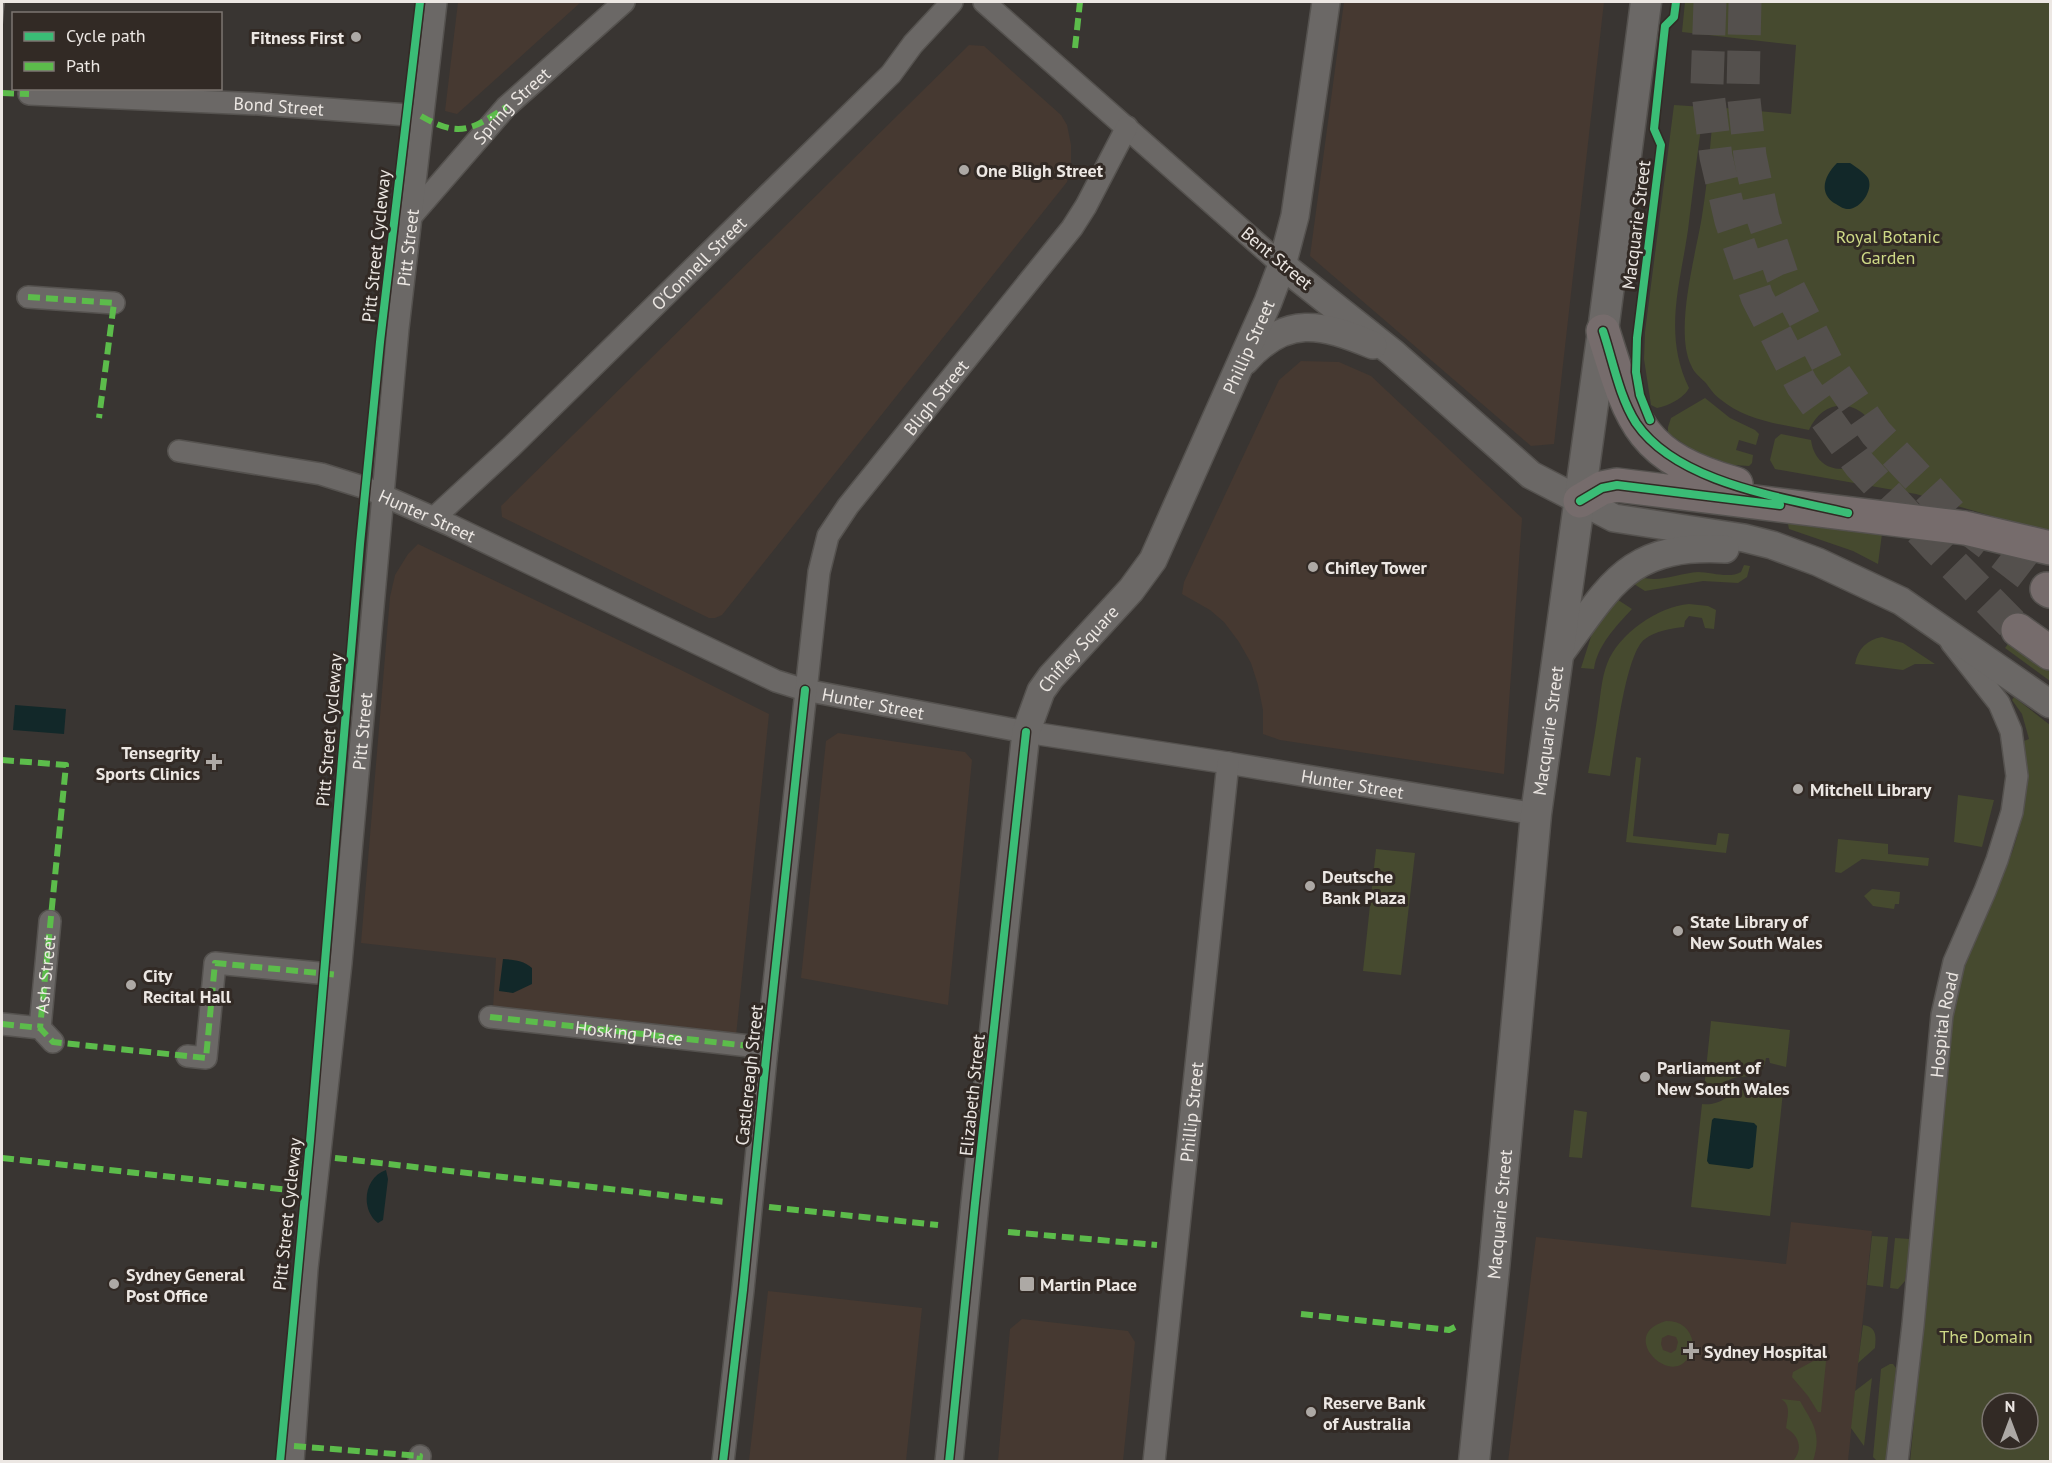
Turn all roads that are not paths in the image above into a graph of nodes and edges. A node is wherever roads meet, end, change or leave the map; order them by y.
1 (436, 2) edge
2 (624, 2) edge
3 (952, 2) edge
4 (984, 2) edge
5 (1326, 2) edge
6 (1646, 2) edge
7 (29, 94) dead end
8 (421, 116) junction
9 (1127, 127) junction
10 (410, 219) junction
11 (1282, 265) junction
12 (28, 297) dead end
13 (114, 303) dead end
14 (1603, 332) junction
15 (1393, 353) junction
16 (1237, 371) junction
17 (180, 451) dead end
18 (383, 495) junction
19 (1580, 501) junction
20 (1848, 513) junction
21 (435, 518) junction
22 (2050, 548) edge
23 (1818, 562) junction
24 (1145, 573) joint
25 (1936, 624) junction
26 (1559, 655) junction
27 (805, 690) junction
28 (2050, 704) edge
29 (1026, 732) junction
30 (1228, 762) junction
31 (1536, 814) junction
32 (50, 921) dead end
33 (339, 975) junction
34 (490, 1017) dead end
35 (2, 1024) edge
36 (766, 1048) junction
37 (187, 1056) dead end
38 (293, 1461) edge
39 (723, 1461) edge
40 (949, 1461) edge
41 (1154, 1461) edge
42 (1474, 1461) edge
43 (1897, 1461) edge

1 - 8 street, Pitt Street
2 - 10 street, Spring Street
3 - 21 street, O'Connell Street
4 - 9 street, Bent Street
5 - 11 street, Phillip Street
6 - 14 main road, Macquarie Street
7 - 8 street, Bond Street
8 - 10 street, Pitt Street
9 - 11 street, Bent Street
9 - 27 street, Bligh Street
10 - 18 street, Pitt Street
11 - 15 street, Bent Street
11 - 16 street, Phillip Street
12 - 13 street
14 - 19 main road, Macquarie Street
14 - 20 highway
15 - 16 street
15 - 19 street, Bent Street
16 - 24 street, Phillip Street
17 - 18 street, Hunter Street
18 - 21 street, Hunter Street
18 - 33 street, Pitt Street
19 - 20 highway
19 - 23 street, Bent Street
19 - 26 main road, Macquarie Street
20 - 22 highway
21 - 27 street, Hunter Street
23 - 25 street
23 - 26 street
24 - 29 street, Chifley Square
25 - 28 street
25 - 43 street, Hospital Road
26 - 31 main road, Macquarie Street
27 - 29 street, Hunter Street
27 - 36 street, Castlereagh Street
29 - 30 street, Hunter Street
29 - 40 street, Elizabeth Street
30 - 31 street, Hunter Street
30 - 41 street, Phillip Street
31 - 42 main road, Macquarie Street
32 - 35 street, Ash Street
33 - 37 street
33 - 38 street, Pitt Street
34 - 36 street, Hosking Place
36 - 39 street, Castlereagh Street

